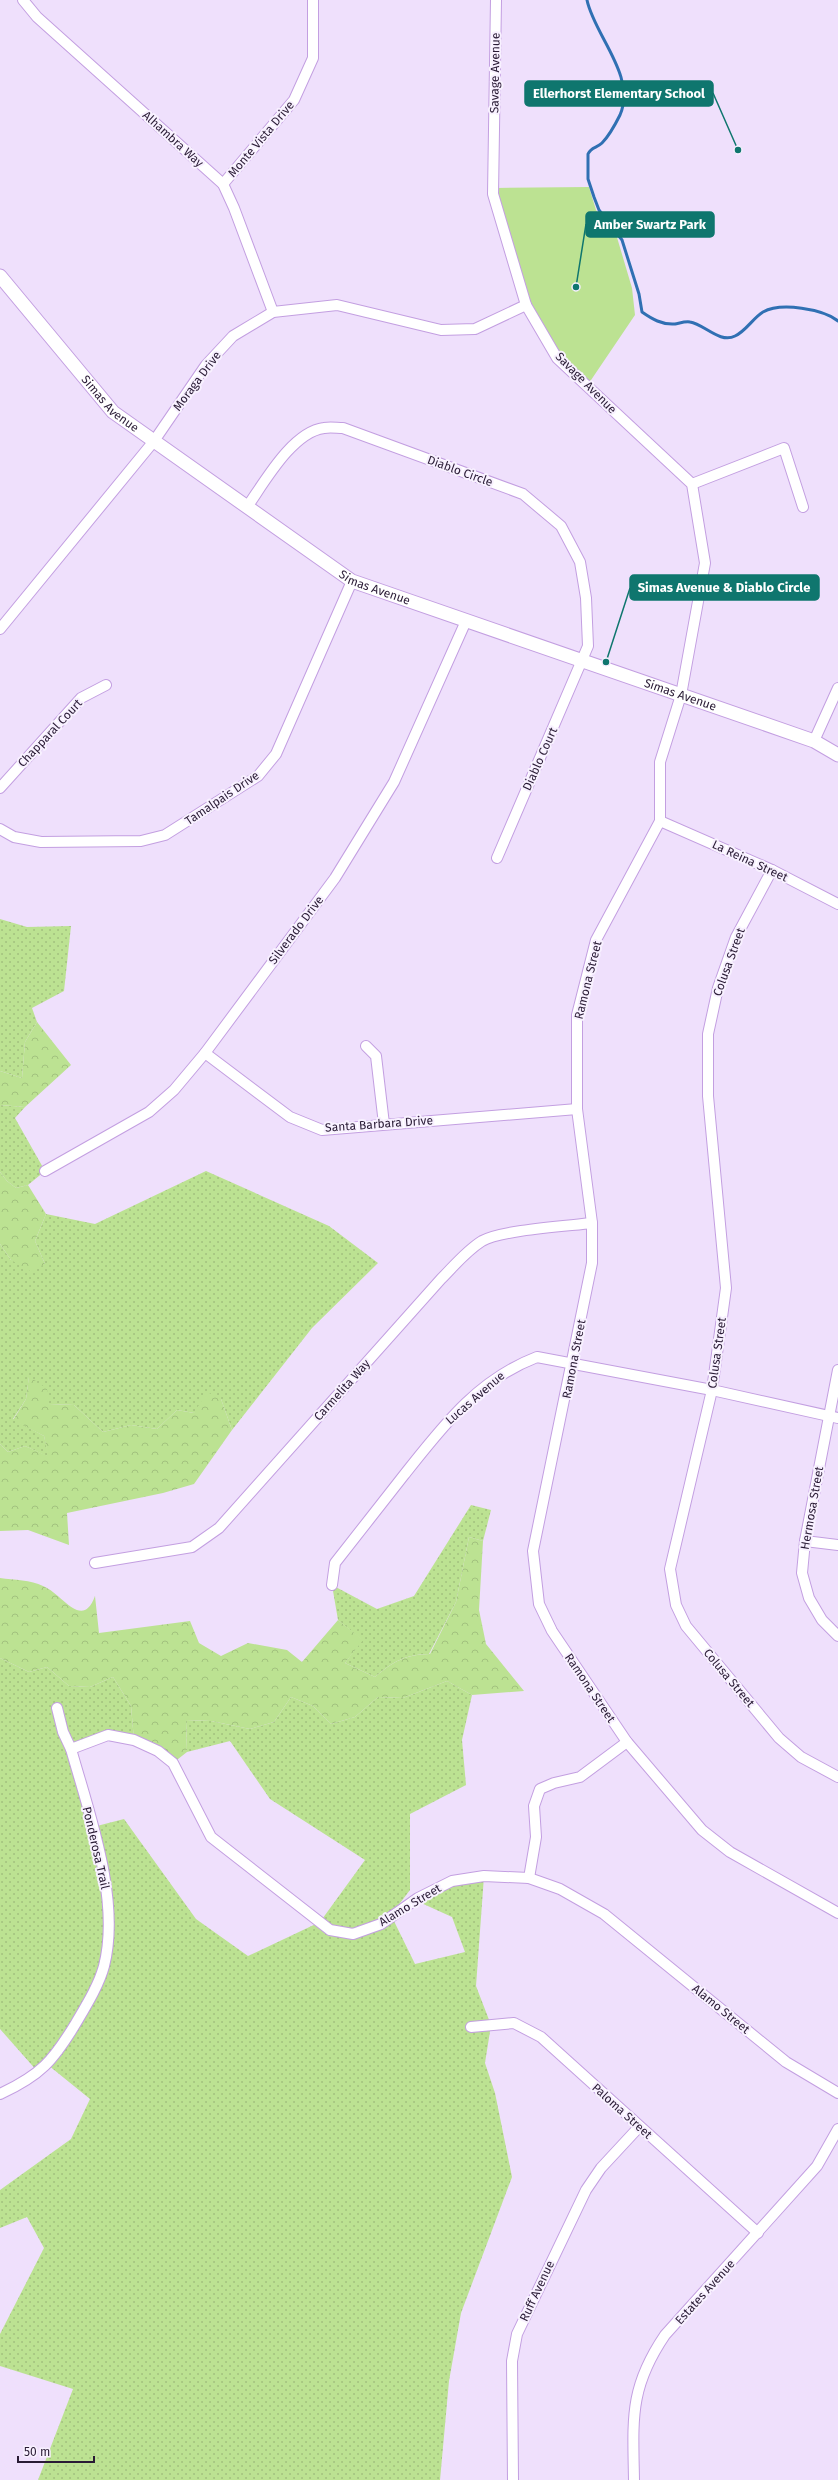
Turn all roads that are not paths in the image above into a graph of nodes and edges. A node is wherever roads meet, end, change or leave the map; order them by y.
1 (23, 0) edge
2 (313, 0) edge
3 (496, 0) edge
4 (223, 184) junction
5 (0, 276) edge
6 (526, 305) junction
7 (272, 312) junction
8 (154, 441) junction
9 (692, 484) junction
10 (247, 507) junction
11 (804, 507) dead end
12 (352, 581) junction
13 (466, 621) junction
14 (0, 629) edge
15 (583, 661) junction
16 (106, 685) dead end
17 (838, 688) edge
18 (681, 695) junction
19 (814, 741) junction
20 (838, 755) edge
21 (0, 788) edge
22 (660, 821) junction
23 (0, 829) edge
24 (497, 858) dead end
25 (772, 870) junction
26 (838, 904) edge
27 (366, 1046) dead end
28 (205, 1053) junction
29 (577, 1109) junction
30 (384, 1124) junction
31 (46, 1171) dead end
32 (592, 1223) junction
33 (573, 1364) junction
34 (838, 1370) edge
35 (712, 1390) junction
36 (833, 1417) edge
37 (805, 1541) junction
38 (838, 1545) edge
39 (95, 1563) dead end
40 (332, 1585) dead end
41 (838, 1636) edge
42 (57, 1708) dead end
43 (626, 1742) junction
44 (71, 1749) junction
45 (838, 1777) edge
46 (529, 1878) junction
47 (838, 1913) edge
48 (471, 2028) dead end
49 (838, 2093) edge
50 (0, 2094) edge
51 (639, 2127) junction
52 (838, 2129) edge
53 (758, 2233) junction
54 (513, 2480) edge
55 (634, 2480) edge

1 - 4 street, Alhambra Way
2 - 4 street, Monte Vista Drive
3 - 6 street, Savage Avenue
4 - 7 street, Alhambra Way
5 - 8 street, Simas Avenue
6 - 7 street, Moraga Drive
6 - 9 street, Savage Avenue
7 - 8 street, Moraga Drive
8 - 10 street, Simas Avenue
8 - 14 street, Moraga Drive
9 - 11 street
9 - 18 street
10 - 12 street, Simas Avenue
10 - 15 street, Diablo Circle
12 - 13 street, Simas Avenue
12 - 23 street, Tamalpais Drive
13 - 15 street, Simas Avenue
13 - 28 street, Silverado Drive
15 - 18 street, Simas Avenue
15 - 24 street, Diablo Court
16 - 21 street, Chapparal Court
17 - 19 street
18 - 19 street, Simas Avenue
18 - 22 street, Ramona Street
19 - 20 street, Simas Avenue
22 - 25 street, La Reina Street
22 - 29 street, Ramona Street
25 - 26 street, La Reina Street
25 - 35 street, Colusa Street
27 - 30 street
28 - 30 street, Santa Barbara Drive
28 - 31 street, Silverado Drive
29 - 30 street, Santa Barbara Drive
29 - 32 street, Ramona Street
32 - 33 street, Ramona Street
32 - 39 street, Carmelita Way
33 - 35 street, Lucas Avenue
33 - 40 street, Lucas Avenue
33 - 43 street, Ramona Street
34 - 36 street, Hermosa Street
35 - 36 street, Lucas Avenue
35 - 45 street, Colusa Street
36 - 37 street, Hermosa Street
37 - 38 street
37 - 41 street, Hermosa Street
42 - 44 street, Ponderosa Trail
43 - 46 street
43 - 47 street, Ramona Street
44 - 46 street, Alamo Street
44 - 50 street, Ponderosa Trail
46 - 49 street, Alamo Street
48 - 51 street, Paloma Street
51 - 53 street, Paloma Street
51 - 54 street, Ruff Avenue
52 - 53 street, Estates Avenue
53 - 55 street, Estates Avenue

